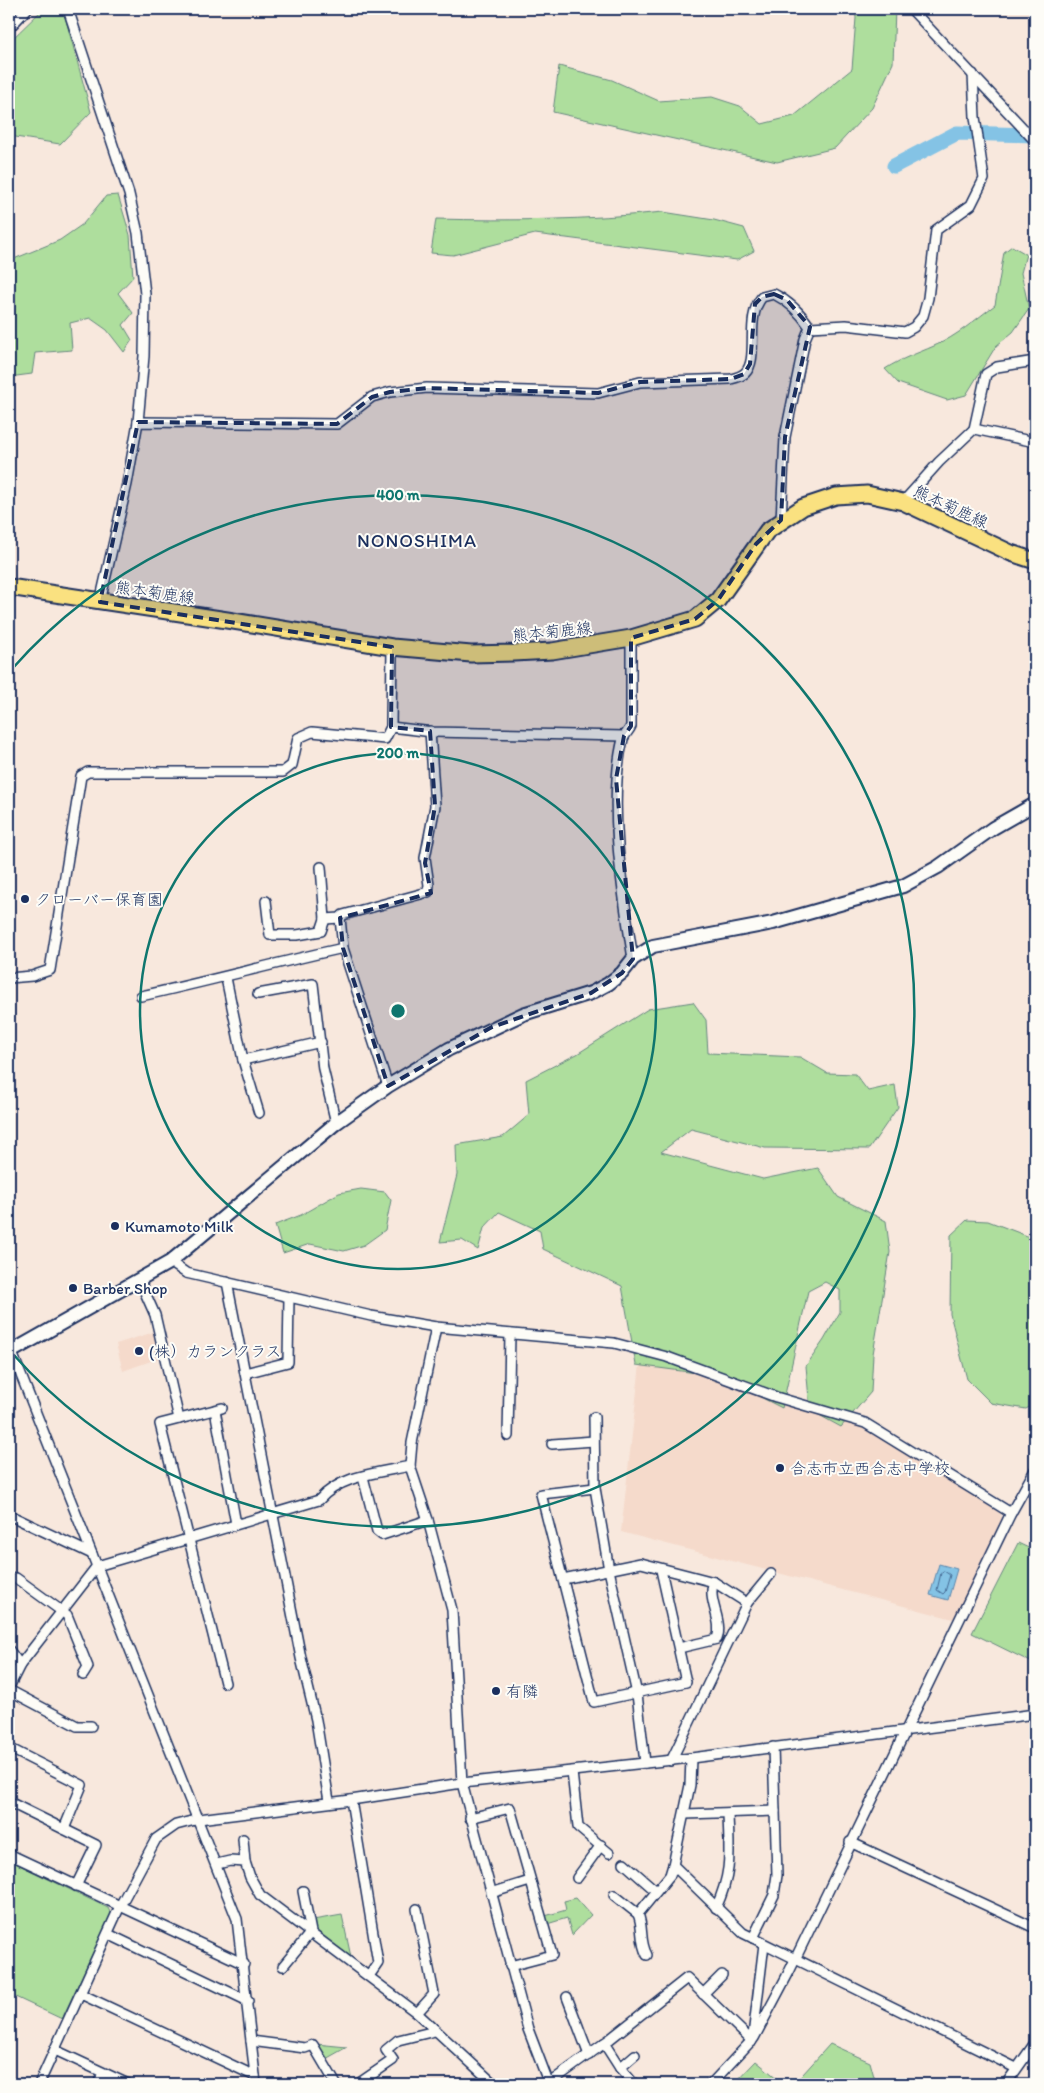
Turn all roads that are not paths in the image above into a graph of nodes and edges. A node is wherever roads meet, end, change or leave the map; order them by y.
1 (27, 9) edge
2 (68, 9) edge
3 (911, 9) edge
4 (9, 28) edge
5 (974, 74) junction
6 (1035, 141) edge
7 (810, 327) junction
8 (1035, 361) edge
9 (138, 422) junction
10 (974, 429) junction
11 (1035, 442) edge
12 (904, 502) junction
13 (781, 520) junction
14 (1035, 560) edge
15 (9, 587) edge
16 (100, 602) junction
17 (631, 638) junction
18 (392, 647) junction
19 (391, 727) junction
20 (430, 731) junction
21 (624, 736) junction
22 (1035, 804) edge
23 (321, 867) dead end
24 (266, 901) dead end
25 (340, 918) junction
26 (325, 919) junction
27 (344, 948) junction
28 (633, 959) junction
29 (9, 978) edge
30 (226, 978) junction
31 (258, 994) dead end
32 (141, 996) dead end
33 (321, 1042) junction
34 (244, 1060) junction
35 (388, 1086) junction
36 (259, 1113) dead end
37 (336, 1124) junction
38 (170, 1262) junction
39 (139, 1279) junction
40 (227, 1282) junction
41 (288, 1297) junction
42 (436, 1327) junction
43 (510, 1334) junction
44 (9, 1350) edge
45 (245, 1373) junction
46 (594, 1417) dead end
47 (179, 1418) junction
48 (508, 1436) dead end
49 (594, 1441) junction
50 (552, 1444) dead end
51 (410, 1466) junction
52 (1035, 1470) edge
53 (363, 1477) junction
54 (595, 1488) junction
55 (272, 1513) junction
56 (1011, 1513) junction
57 (9, 1515) edge
58 (428, 1520) junction
59 (236, 1524) junction
60 (189, 1538) junction
61 (92, 1554) junction
62 (97, 1566) junction
63 (609, 1570) junction
64 (661, 1570) junction
65 (771, 1574) dead end
66 (16, 1578) dead end
67 (563, 1580) junction
68 (714, 1582) junction
69 (747, 1603) junction
70 (63, 1611) junction
71 (679, 1648) junction
72 (9, 1650) edge
73 (20, 1665) junction
74 (83, 1675) dead end
75 (225, 1683) dead end
76 (9, 1688) edge
77 (637, 1694) junction
78 (1035, 1714) edge
79 (91, 1726) dead end
80 (908, 1729) junction
81 (773, 1747) junction
82 (9, 1748) edge
83 (691, 1758) junction
84 (672, 1761) junction
85 (645, 1763) junction
86 (572, 1772) junction
87 (462, 1783) junction
88 (351, 1800) junction
89 (329, 1801) junction
90 (9, 1802) edge
91 (775, 1811) junction
92 (728, 1813) junction
93 (685, 1814) junction
94 (470, 1818) junction
95 (199, 1819) junction
96 (64, 1829) junction
97 (243, 1839) dead end
98 (850, 1842) junction
99 (601, 1845) junction
100 (609, 1852) dead end
101 (9, 1854) edge
102 (245, 1862) junction
103 (624, 1863) dead end
104 (217, 1864) junction
105 (673, 1865) junction
106 (577, 1878) dead end
107 (530, 1881) junction
108 (76, 1886) junction
109 (303, 1891) dead end
110 (656, 1891) junction
111 (491, 1892) junction
112 (614, 1895) dead end
113 (120, 1906) junction
114 (716, 1908) junction
115 (417, 1909) dead end
116 (638, 1914) junction
117 (1035, 1928) edge
118 (311, 1932) junction
119 (108, 1934) junction
120 (752, 1938) junction
121 (764, 1944) junction
122 (647, 1955) dead end
123 (795, 1959) junction
124 (244, 1964) junction
125 (283, 1966) dead end
126 (510, 1966) junction
127 (722, 1975) dead end
128 (369, 1976) junction
129 (81, 1994) junction
130 (703, 1994) junction
131 (568, 1997) dead end
132 (248, 2002) junction
133 (417, 2013) junction
134 (436, 2031) junction
135 (753, 2040) junction
136 (251, 2041) junction
137 (1035, 2043) edge
138 (604, 2044) junction
139 (54, 2050) junction
140 (589, 2055) junction
141 (635, 2055) dead end
142 (620, 2068) junction
143 (1016, 2068) junction
144 (103, 2073) junction
145 (256, 2080) edge
146 (39, 2084) edge
147 (98, 2084) edge
148 (128, 2084) edge
149 (336, 2084) edge
150 (358, 2084) edge
151 (494, 2084) edge
152 (551, 2084) edge
153 (634, 2084) edge
154 (711, 2084) edge
155 (1006, 2084) edge

1 - 4 street
2 - 9 street
3 - 5 street
5 - 6 street
5 - 7 street
7 - 9 street
7 - 13 street
8 - 10 street
9 - 16 street
10 - 11 street
10 - 12 street
12 - 13 main road, 熊本菊鹿線
12 - 14 main road, 熊本菊鹿線
13 - 17 main road, 熊本菊鹿線
15 - 16 main road, 熊本菊鹿線
16 - 18 main road, 熊本菊鹿線
17 - 18 main road, 熊本菊鹿線
17 - 21 street
18 - 19 street
19 - 20 street
19 - 29 street
20 - 21 street
20 - 25 street
21 - 28 street
22 - 28 street
23 - 26 street
24 - 26 street
25 - 26 street
25 - 27 street
27 - 30 street
27 - 35 street
28 - 35 street
30 - 32 street
30 - 34 street
31 - 33 street
33 - 34 street
33 - 37 street
34 - 36 street
35 - 37 street
37 - 38 street
38 - 39 street
38 - 40 street
39 - 44 street
39 - 47 street
40 - 41 street
40 - 45 street
41 - 42 street
41 - 45 street
42 - 43 street
42 - 51 street
43 - 48 street
43 - 56 street
44 - 61 street
45 - 55 street
46 - 49 street
47 - 59 street
47 - 60 street
49 - 50 street
49 - 54 street
51 - 53 street
51 - 58 street
52 - 56 street
53 - 55 street
53 - 58 street
54 - 63 street
54 - 67 street
55 - 59 street
55 - 89 street
56 - 80 street
57 - 61 street
58 - 87 street
59 - 60 street
60 - 62 street
60 - 75 street
61 - 62 street
62 - 70 street
62 - 95 street
63 - 64 street
63 - 67 street
63 - 77 street
64 - 68 street
64 - 71 street
65 - 69 street
66 - 70 street
67 - 77 street
68 - 69 street
68 - 71 street
69 - 84 street
70 - 73 street
70 - 74 street
71 - 77 street
72 - 73 street
73 - 76 street
76 - 79 street
77 - 85 street
78 - 80 street
80 - 81 street
80 - 98 street
81 - 83 street
81 - 91 street
82 - 96 street
83 - 84 street
83 - 93 street
84 - 85 street
85 - 86 street
86 - 87 street
86 - 99 street
87 - 88 street
87 - 94 street
88 - 89 street
88 - 128 street
89 - 95 street
90 - 96 street
91 - 92 street
91 - 120 street
92 - 93 street
92 - 114 street
93 - 105 street
94 - 107 street
94 - 111 street
95 - 104 street
95 - 113 street
96 - 108 street
97 - 102 street
98 - 117 street
98 - 123 street
99 - 100 street
99 - 106 street
101 - 108 street
102 - 104 street
102 - 118 street
103 - 110 street
104 - 124 street
105 - 110 street
105 - 114 street
107 - 111 street
107 - 126 street
108 - 113 street
109 - 118 street
110 - 116 street
111 - 126 street
112 - 116 street
113 - 119 street
113 - 124 street
114 - 120 street
115 - 133 street
116 - 122 street
118 - 125 street
118 - 128 street
119 - 129 street
119 - 132 street
120 - 121 street
121 - 123 street
121 - 135 street
123 - 135 street
123 - 143 street
124 - 132 street
126 - 152 street
127 - 130 street
128 - 133 street
129 - 139 street
129 - 145 street
130 - 135 street
130 - 138 street
131 - 140 street
132 - 136 street
133 - 134 street
134 - 150 street
134 - 151 street
135 - 154 street
136 - 145 street
136 - 149 street
137 - 143 street
138 - 140 street
138 - 142 street
139 - 144 street
139 - 146 street
140 - 152 street
141 - 142 street
142 - 153 street
143 - 155 street
144 - 147 street
144 - 148 street

